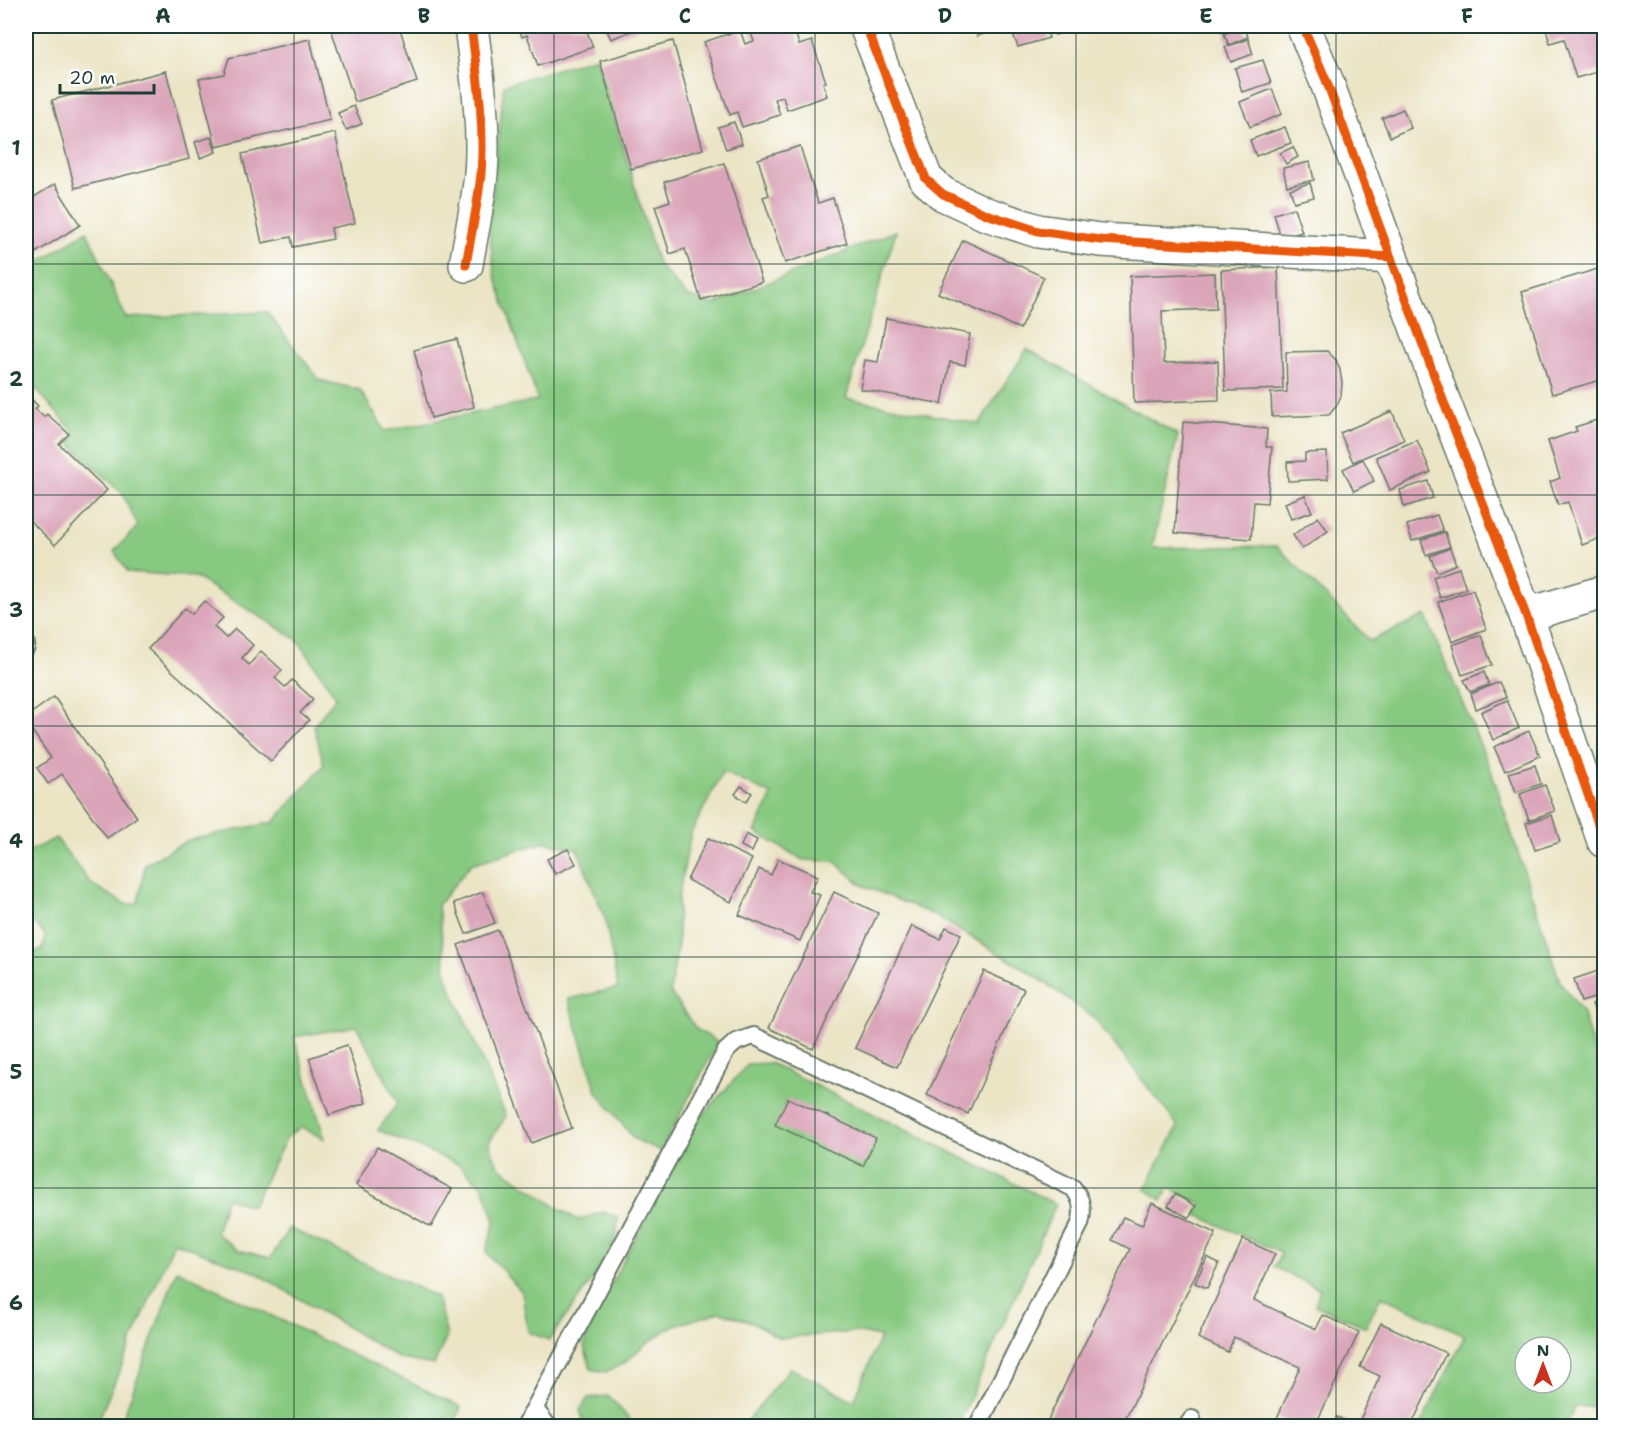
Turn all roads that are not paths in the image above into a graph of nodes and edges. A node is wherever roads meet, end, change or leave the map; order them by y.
1 (471, 26) edge
2 (866, 26) edge
3 (1303, 26) edge
4 (1391, 257) junction
5 (466, 265) dead end
6 (1605, 592) edge
7 (1526, 615) junction
8 (1605, 841) edge
9 (535, 1409) junction
10 (525, 1426) edge
11 (548, 1426) edge
12 (978, 1426) edge

1 - 5 street
2 - 4 street
3 - 4 street
4 - 7 street
6 - 7 street
7 - 8 street
9 - 10 lane
9 - 11 lane
9 - 12 lane

